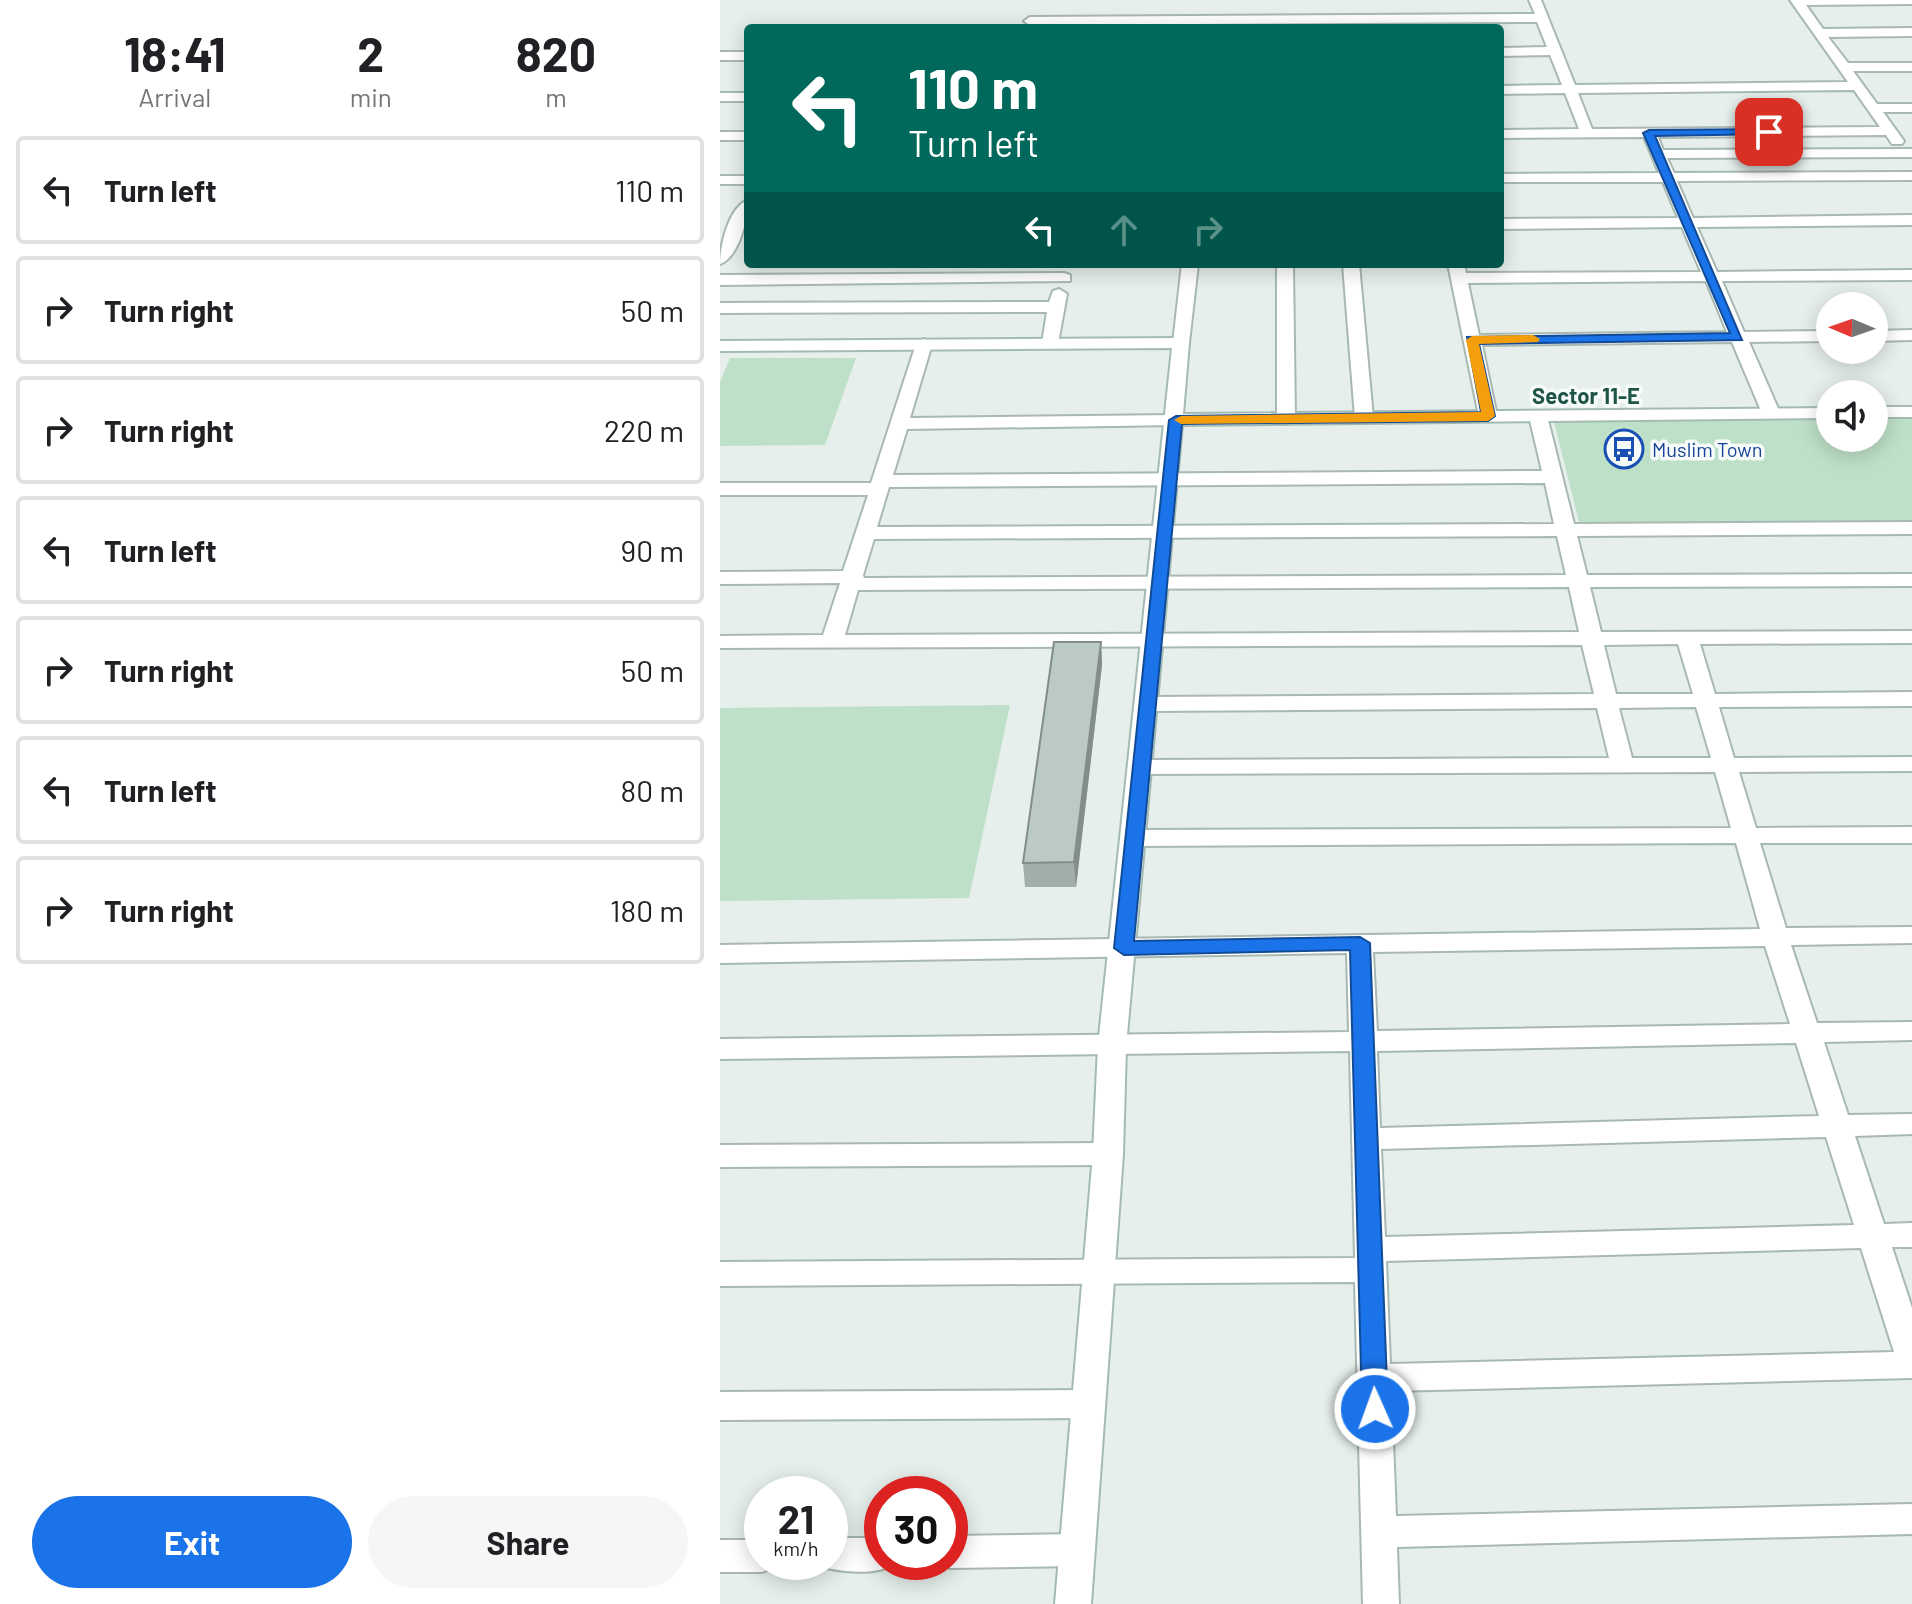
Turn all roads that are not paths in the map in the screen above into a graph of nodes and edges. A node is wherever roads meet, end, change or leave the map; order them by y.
1 (1535, 0) edge
2 (1912, 0) edge
3 (1796, 1) edge
4 (1542, 18) junction
5 (1271, 19) edge
6 (1323, 19) edge
7 (1031, 20) edge
8 (1912, 32) edge
9 (1820, 33) junction
10 (1555, 51) junction
11 (1504, 52) edge
12 (720, 56) edge
13 (744, 56) edge
14 (1844, 67) junction
15 (1912, 67) edge
16 (1858, 86) junction
17 (1570, 89) junction
18 (1504, 90) edge
19 (720, 97) edge
20 (744, 97) edge
21 (1874, 108) junction
22 (1912, 108) edge
23 (1890, 131) junction
24 (1587, 133) junction
25 (1649, 133) junction
26 (1504, 134) edge
27 (720, 136) edge
28 (744, 136) edge
29 (1658, 154) junction
30 (1910, 156) edge
31 (1912, 176) edge
32 (1668, 177) junction
33 (1504, 178) edge
34 (720, 180) edge
35 (744, 180) edge
36 (1912, 220) edge
37 (1689, 222) junction
38 (1504, 224) edge
39 (735, 226) edge
40 (744, 254) edge
41 (722, 257) edge
42 (1190, 268) edge
43 (1285, 268) edge
44 (1351, 268) edge
45 (1065, 271) edge
46 (1457, 271) edge
47 (1912, 275) edge
48 (1711, 276) junction
49 (720, 280) edge
50 (1056, 307) junction
51 (720, 308) edge
52 (1912, 335) edge
53 (1816, 336) edge
54 (1888, 336) edge
55 (1738, 337) junction
56 (1472, 340) junction
57 (1050, 343) junction
58 (1181, 343) junction
59 (924, 344) junction
60 (720, 346) edge
61 (1888, 412) edge
62 (1912, 412) edge
63 (1771, 413) junction
64 (1816, 413) edge
65 (1488, 416) junction
66 (1538, 416) junction
67 (1364, 418) junction
68 (1286, 419) junction
69 (1176, 420) junction
70 (900, 424) junction
71 (1552, 477) junction
72 (1170, 478) junction
73 (881, 485) junction
74 (720, 489) edge
75 (1912, 528) edge
76 (1565, 529) junction
77 (1165, 531) junction
78 (867, 533) junction
79 (720, 578) edge
80 (1912, 580) edge
81 (852, 581) junction
82 (1578, 581) junction
83 (1159, 583) junction
84 (1592, 637) junction
85 (1687, 637) junction
86 (1912, 637) edge
87 (1154, 638) junction
88 (832, 641) junction
89 (720, 642) edge
90 (1912, 699) edge
91 (1706, 700) junction
92 (1607, 701) junction
93 (1148, 704) junction
94 (1725, 764) junction
95 (1912, 764) edge
96 (1622, 765) junction
97 (1142, 767) junction
98 (1912, 835) edge
99 (1746, 836) junction
100 (1135, 838) junction
101 (1775, 935) junction
102 (1912, 935) edge
103 (1360, 943) junction
104 (1124, 948) junction
105 (720, 954) edge
106 (1912, 1031) edge
107 (1807, 1033) junction
108 (1363, 1041) junction
109 (1112, 1046) junction
110 (720, 1049) edge
111 (1912, 1124) edge
112 (1837, 1126) junction
113 (1366, 1139) junction
114 (1108, 1154) junction
115 (720, 1156) edge
116 (1912, 1235) edge
117 (1872, 1236) junction
118 (1370, 1260) junction
119 (1098, 1273) junction
120 (720, 1274) edge
121 (1912, 1357) edge
122 (1912, 1365) edge
123 (1374, 1378) junction
124 (1088, 1404) junction
125 (720, 1406) edge
126 (1912, 1519) edge
127 (1379, 1532) junction
128 (1077, 1550) junction
129 (968, 1552) edge
130 (720, 1556) edge
131 (744, 1556) edge
132 (1073, 1604) edge
133 (1381, 1604) edge

1 - 4 street
2 - 3 street
3 - 9 street
4 - 6 street
4 - 10 street
5 - 6 street
5 - 7 street
8 - 9 street
9 - 14 street
10 - 11 street
10 - 17 street
12 - 13 street
14 - 15 street
14 - 16 street
16 - 17 street
16 - 21 street
17 - 18 street
17 - 24 street
19 - 20 street
21 - 22 street
21 - 23 street
23 - 25 street
23 - 30 street
24 - 25 street
24 - 26 street
25 - 29 street
27 - 28 street
29 - 30 street
29 - 32 street
31 - 32 street
32 - 33 street
32 - 37 street
34 - 35 street
36 - 37 street
37 - 38 street
37 - 48 street
39 - 41 street
40 - 41 street
42 - 58 street
43 - 68 street
44 - 67 street
45 - 49 street
45 - 50 street
46 - 48 street
46 - 56 street
47 - 48 street
48 - 55 street
50 - 51 street
50 - 57 street
52 - 54 street
53 - 55 street
55 - 56 street
55 - 63 street
56 - 65 street
57 - 58 street
57 - 59 street
58 - 69 street
59 - 60 street
59 - 70 street
61 - 62 street
63 - 64 street
63 - 66 street
65 - 66 street
65 - 67 street
66 - 71 street
67 - 68 street
68 - 69 street
69 - 70 street
69 - 72 street
70 - 73 street
71 - 72 street
71 - 76 street
72 - 73 street
72 - 77 street
73 - 74 street
73 - 78 street
75 - 76 street
76 - 77 street
76 - 82 street
77 - 78 street
77 - 83 street
78 - 81 street
79 - 81 street
80 - 82 street
81 - 83 street
81 - 88 street
82 - 83 street
82 - 84 street
83 - 87 street
84 - 85 street
84 - 87 street
84 - 92 street
85 - 86 street
85 - 91 street
87 - 88 street
87 - 93 street
88 - 89 street
90 - 91 street
91 - 92 street
91 - 94 street
92 - 93 street
92 - 96 street
93 - 97 street
94 - 95 street
94 - 96 street
94 - 99 street
96 - 97 street
97 - 100 street
98 - 99 street
99 - 100 street
99 - 101 street
100 - 104 street
101 - 102 street
101 - 103 street
101 - 107 street
103 - 104 street
103 - 108 street
104 - 105 street
104 - 109 street
106 - 107 street
107 - 108 street
107 - 112 street
108 - 109 street
108 - 113 street
109 - 110 street
109 - 114 street
111 - 112 street
112 - 113 street
112 - 117 street
113 - 118 street
114 - 115 street
114 - 119 street
116 - 117 street
117 - 118 street
117 - 121 street
118 - 119 street
118 - 123 street
119 - 120 street
119 - 124 street
122 - 123 street
123 - 127 street
124 - 125 street
124 - 128 street
126 - 127 street
127 - 133 street
128 - 129 street
128 - 132 street
130 - 131 street

